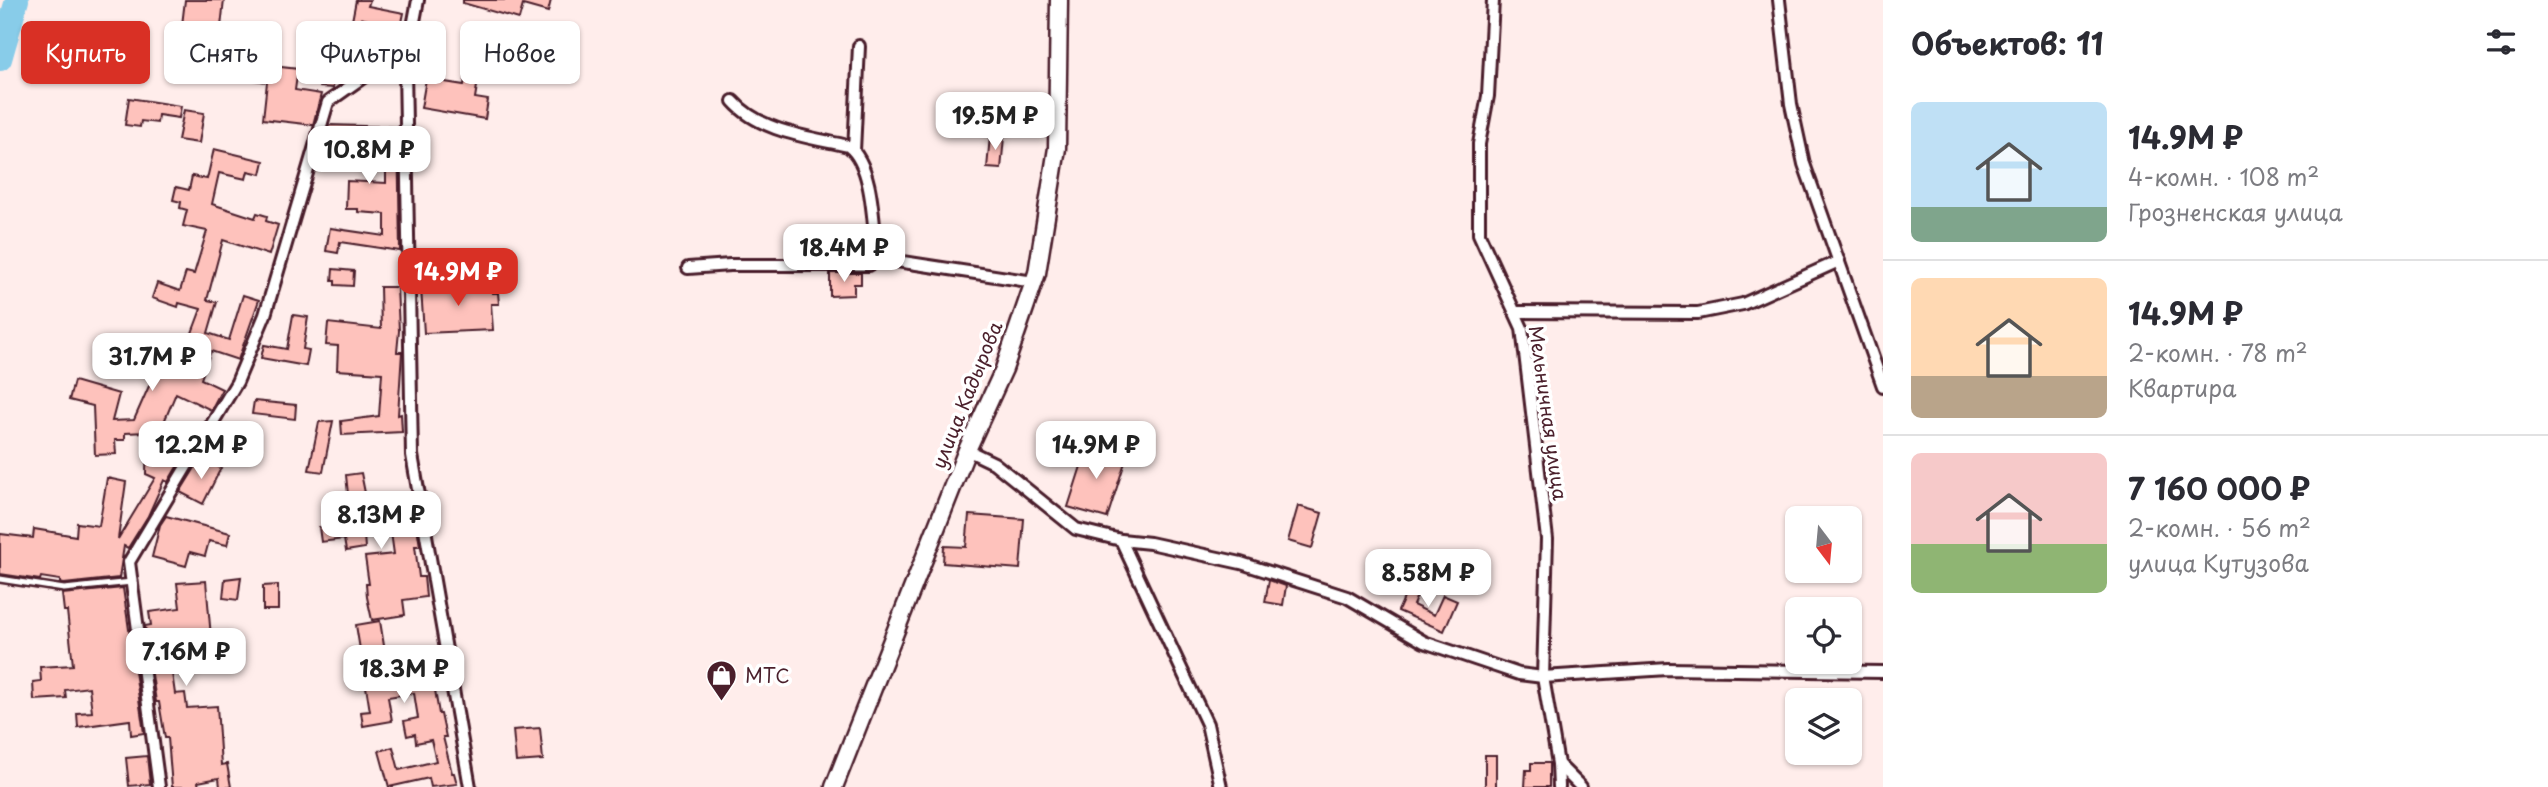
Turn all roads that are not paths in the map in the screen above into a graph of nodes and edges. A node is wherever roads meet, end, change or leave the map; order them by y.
1 (418, 0) edge
2 (1059, 0) edge
3 (1493, 0) edge
4 (1779, 0) edge
5 (414, 21) edge
6 (859, 46) dead end
7 (353, 84) edge
8 (405, 84) edge
9 (733, 101) dead end
10 (854, 151) junction
11 (877, 258) junction
12 (1839, 261) junction
13 (688, 268) dead end
14 (1034, 282) junction
15 (1515, 312) junction
16 (1883, 386) edge
17 (967, 450) junction
18 (1121, 540) junction
19 (0, 579) edge
20 (132, 582) junction
21 (1883, 672) edge
22 (1543, 677) junction
23 (1558, 764) junction
24 (159, 787) edge
25 (470, 787) edge
26 (834, 787) edge
27 (1221, 787) edge
28 (1559, 787) edge
29 (1581, 787) edge

1 - 5 street
2 - 14 street, улица Кадырова
3 - 15 street, Мельничная улица
4 - 12 street
6 - 10 street
7 - 20 street
8 - 25 street
9 - 10 street
10 - 11 street
11 - 13 street
11 - 14 street
12 - 15 street
12 - 16 street
14 - 17 street, улица Кадырова
15 - 22 street, Мельничная улица
17 - 18 street
17 - 26 street, улица Кадырова
18 - 22 street
18 - 27 street
19 - 20 lane
20 - 24 street
21 - 22 street
22 - 23 street, Мельничная улица
23 - 28 street, Мельничная улица
23 - 29 street

